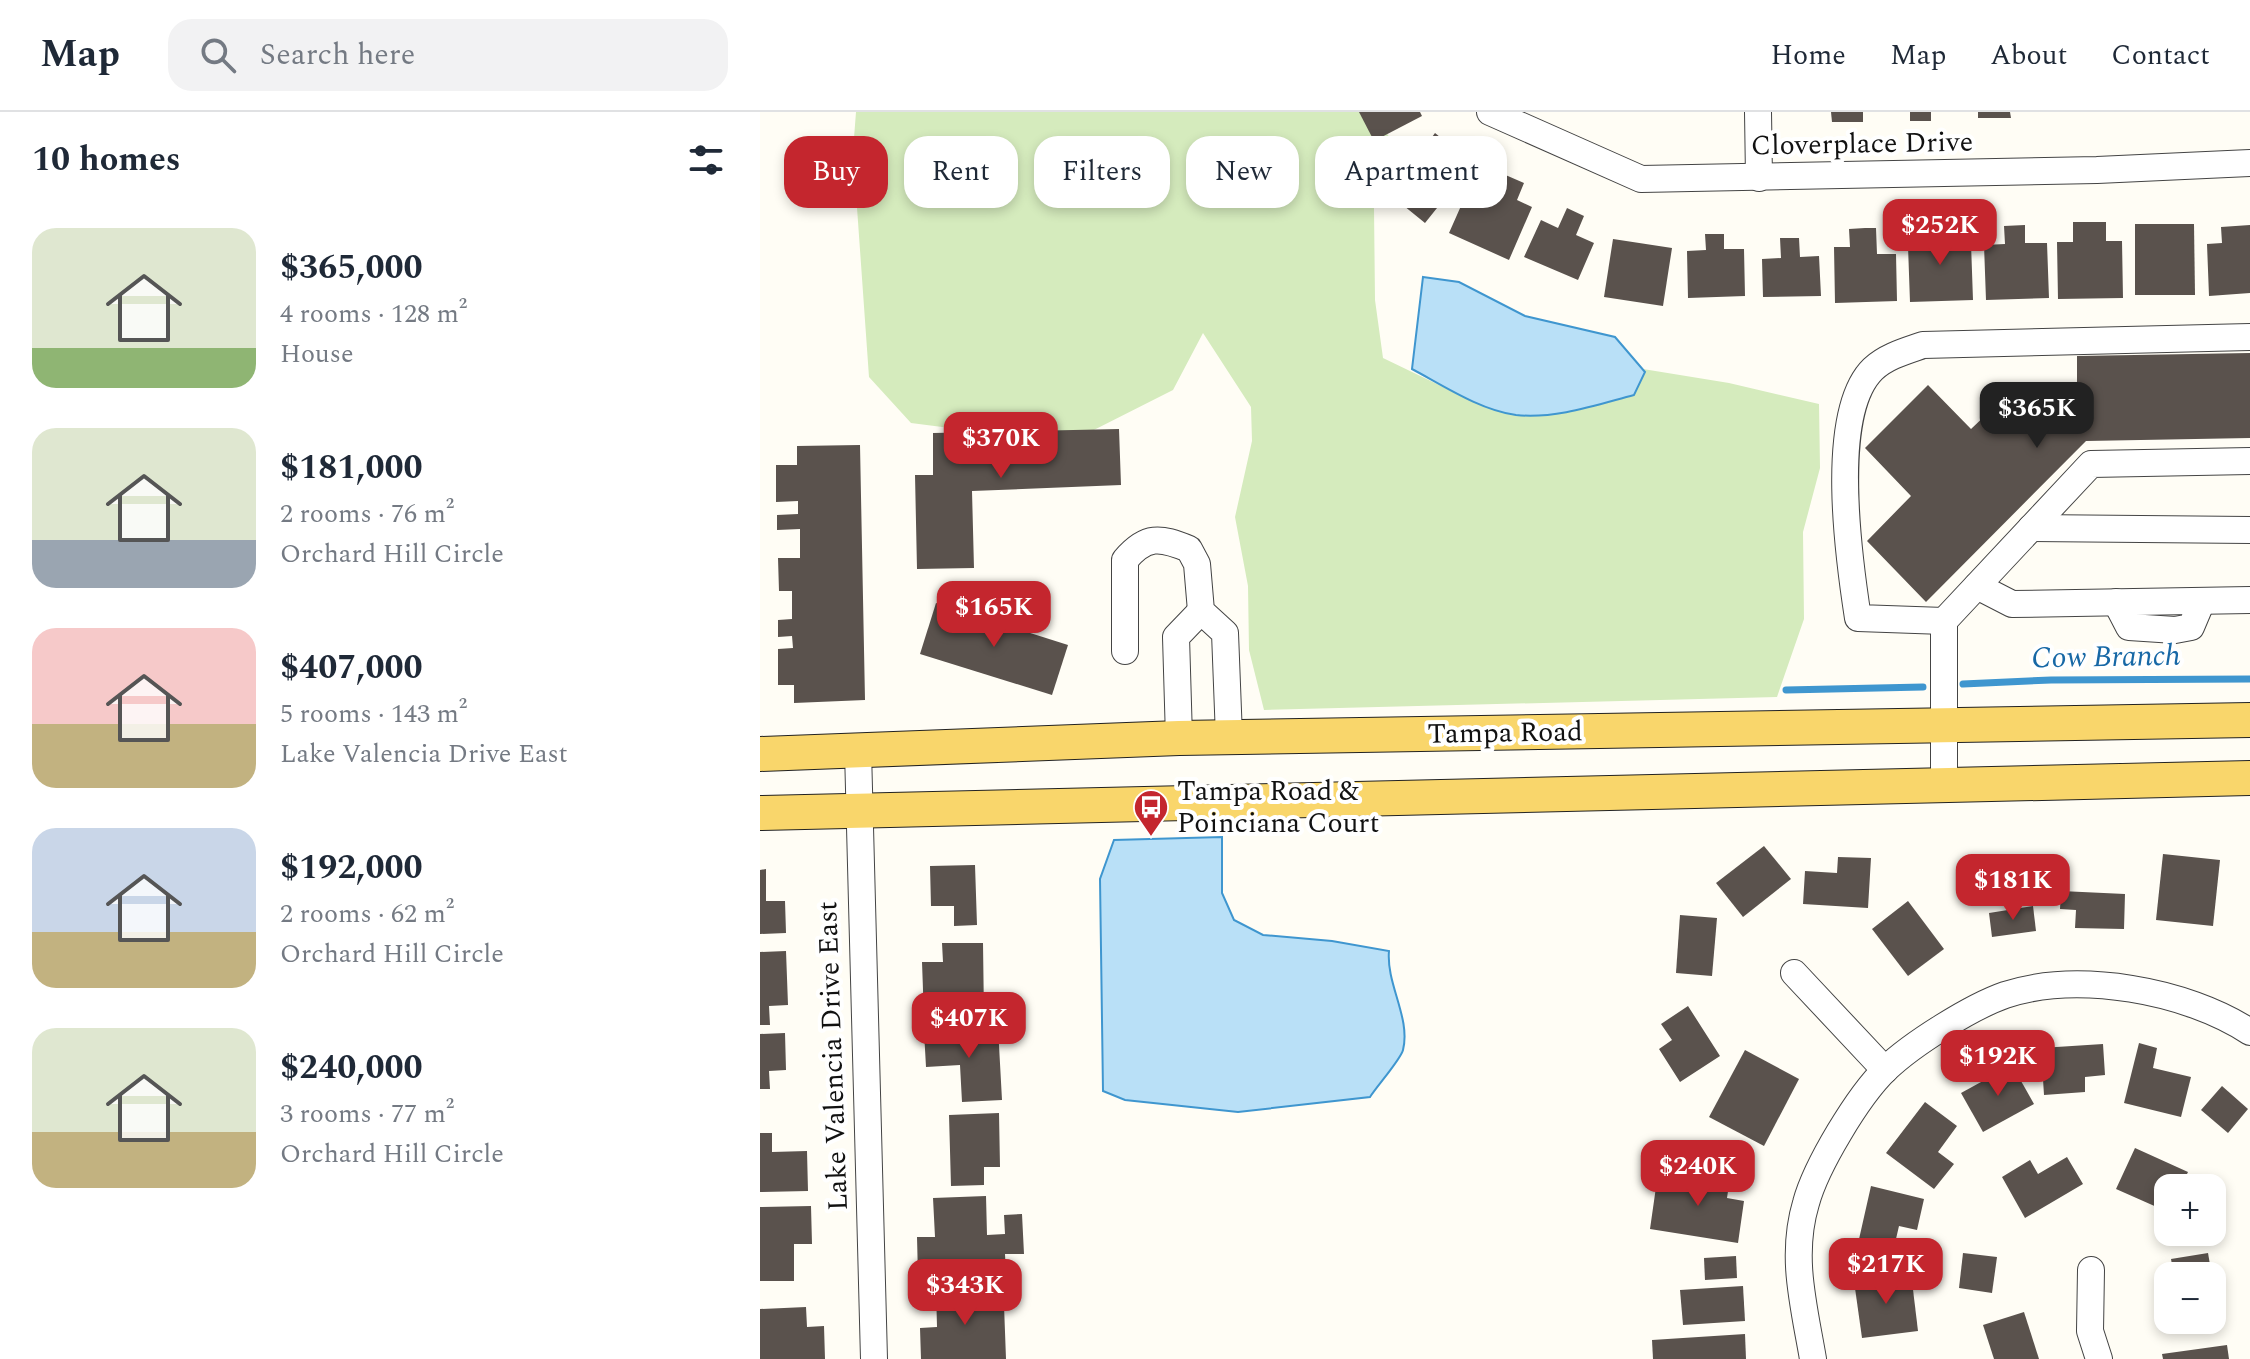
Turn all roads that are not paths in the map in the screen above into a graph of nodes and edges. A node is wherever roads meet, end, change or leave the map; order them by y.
1 (1490, 112) edge
2 (1758, 112) edge
3 (2250, 163) edge
4 (1759, 178) junction
5 (2250, 337) edge
6 (2250, 461) edge
7 (2031, 528) junction
8 (2250, 530) edge
9 (1977, 586) junction
10 (2250, 600) edge
11 (1201, 611) junction
12 (1944, 621) junction
13 (1125, 651) dead end
14 (2250, 720) edge
15 (1943, 726) junction
16 (1229, 737) junction
17 (1179, 738) junction
18 (858, 751) junction
19 (760, 754) edge
20 (2250, 778) edge
21 (1944, 784) junction
22 (858, 812) junction
23 (760, 813) edge
24 (1794, 973) dead end
25 (2250, 1032) edge
26 (1885, 1070) junction
27 (2091, 1270) dead end
28 (874, 1359) edge
29 (1813, 1359) edge
30 (2099, 1359) edge

1 - 4 street, Cloverplace Drive
2 - 4 street
3 - 4 street, Cloverplace Drive
5 - 12 street
6 - 7 street
7 - 8 street
7 - 9 street
9 - 10 street
9 - 12 street
11 - 13 street
11 - 16 street
11 - 17 street
12 - 15 street
14 - 15 main road, Tampa Road
15 - 16 main road, Tampa Road
15 - 21 street
16 - 17 main road, Tampa Road
17 - 18 main road, Tampa Road
18 - 19 main road, Tampa Road
18 - 22 street, Lake Valencia Drive East
20 - 21 main road
21 - 22 main road
22 - 23 main road
22 - 28 street, Lake Valencia Drive East
24 - 26 street
25 - 26 street
26 - 29 street
27 - 30 street

